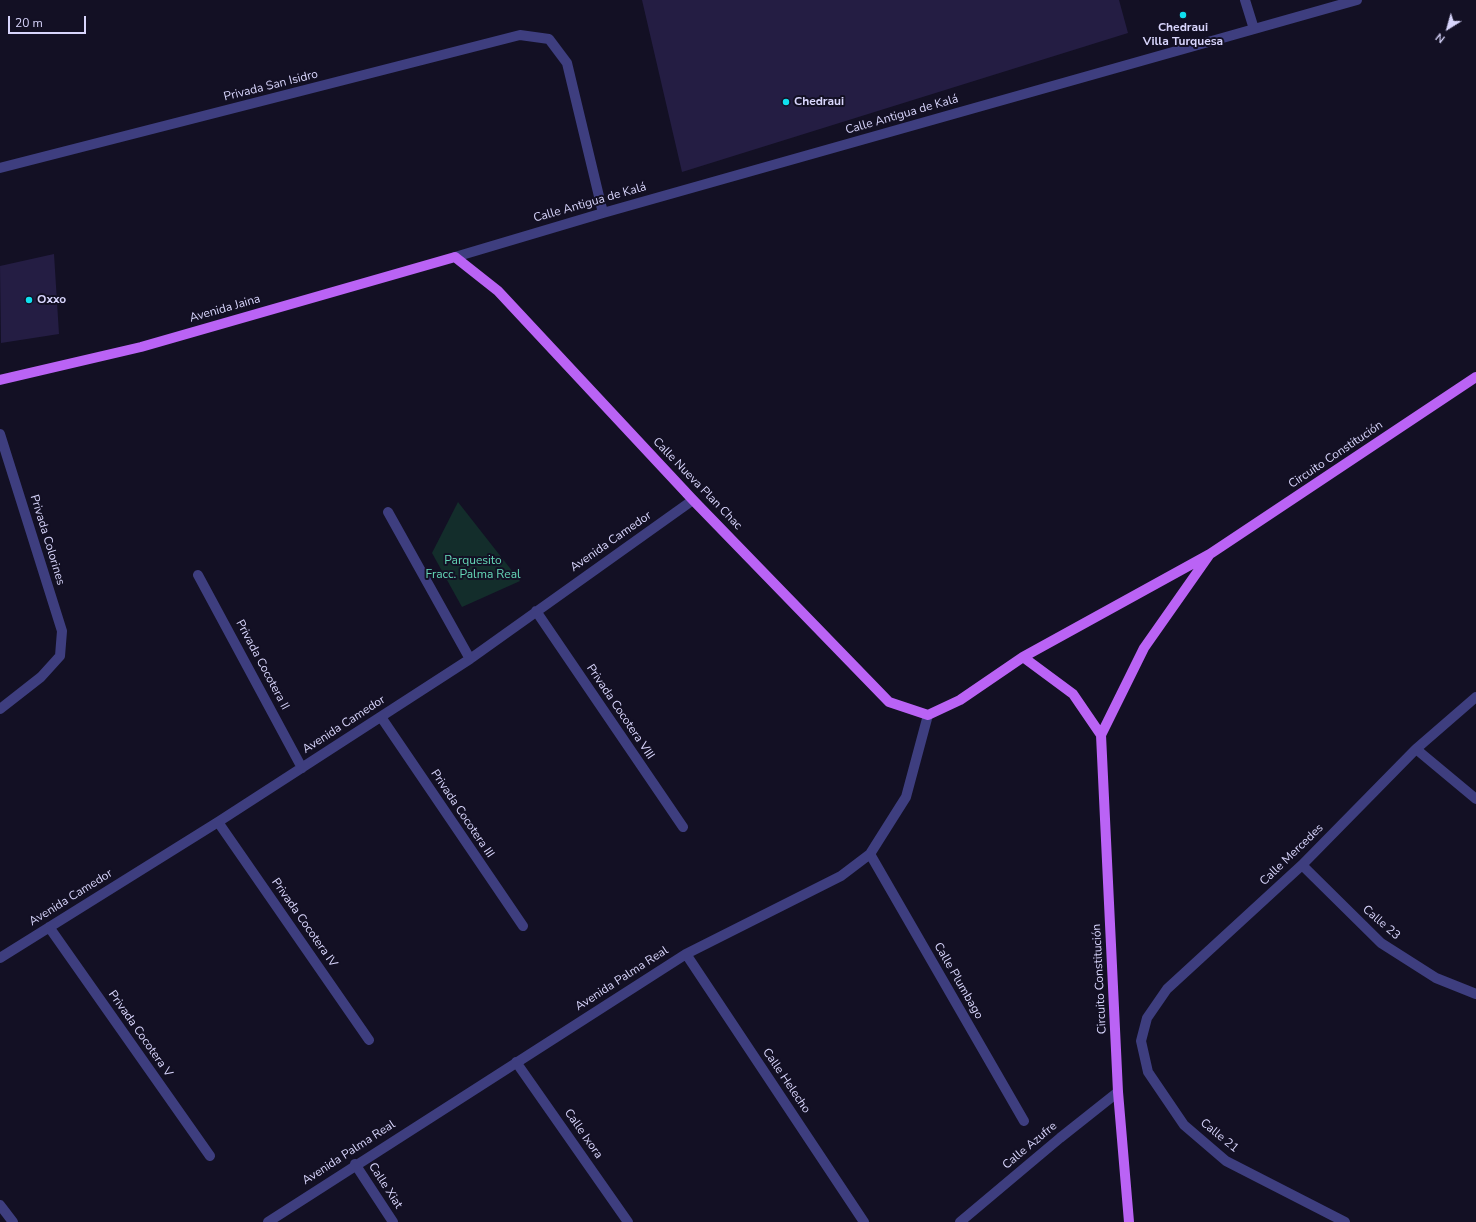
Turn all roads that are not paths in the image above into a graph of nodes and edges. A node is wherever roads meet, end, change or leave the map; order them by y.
1 (1244, 0) edge
2 (1357, 0) edge
3 (1254, 29) junction
4 (0, 168) edge
5 (603, 213) junction
6 (454, 257) junction
7 (1476, 377) edge
8 (0, 380) edge
9 (0, 434) edge
10 (693, 500) junction
11 (388, 512) dead end
12 (1210, 554) junction
13 (198, 575) dead end
14 (536, 611) junction
15 (1023, 657) junction
16 (470, 659) junction
17 (1476, 697) edge
18 (0, 709) edge
19 (928, 715) junction
20 (381, 717) junction
21 (1101, 735) junction
22 (1416, 749) junction
23 (302, 768) junction
24 (1476, 799) edge
25 (218, 822) junction
26 (683, 827) dead end
27 (870, 854) junction
28 (1302, 865) junction
29 (523, 926) dead end
30 (49, 927) junction
31 (686, 954) junction
32 (0, 958) edge
33 (1476, 994) edge
34 (370, 1040) dead end
35 (1141, 1041) joint
36 (516, 1062) junction
37 (1118, 1092) junction
38 (1024, 1121) dead end
39 (210, 1156) dead end
40 (355, 1164) junction
41 (0, 1205) edge
42 (13, 1222) edge
43 (268, 1222) edge
44 (393, 1222) edge
45 (628, 1222) edge
46 (864, 1222) edge
47 (960, 1222) edge
48 (1129, 1222) edge
49 (1344, 1222) edge

1 - 3 street
2 - 3 street, Calle Antigua de Kalá
3 - 5 street, Calle Antigua de Kalá
4 - 5 street, Privada San Isidro
5 - 6 street, Calle Antigua de Kalá
6 - 8 main road, Avenida Jaina
6 - 10 main road, Calle Nueva Plan Chac
7 - 12 main road, Circuito Constitución
9 - 18 street, Privada Colorines
10 - 14 street, Avenida Camedor
10 - 19 main road, Calle Nueva Plan Chac
11 - 16 street
12 - 15 main road, Circuito Constitución
12 - 21 main road, Circuito Constitución
13 - 23 street, Privada Cocotera II
14 - 16 street, Avenida Camedor
14 - 26 street, Privada Cocotera VIII
15 - 19 main road, Circuito Constitución
15 - 21 main road
16 - 20 street, Avenida Camedor
17 - 22 street, Calle Mercedes
19 - 27 street, Avenida Palma Real
20 - 23 street, Avenida Camedor
20 - 29 street, Privada Cocotera III
21 - 37 main road, Circuito Constitución
22 - 24 street
22 - 28 street, Calle Mercedes
23 - 25 street, Avenida Camedor
25 - 30 street, Avenida Camedor
25 - 34 street, Privada Cocotera IV
27 - 31 street, Avenida Palma Real
27 - 38 street, Calle Plumbago
28 - 33 street, Calle 23
28 - 35 street, Calle Mercedes
30 - 32 street, Avenida Camedor
30 - 39 street, Privada Cocotera V
31 - 36 street, Avenida Palma Real
31 - 46 street, Calle Helecho
35 - 49 street, Calle 21
36 - 40 street, Avenida Palma Real
36 - 45 street, Calle Ixora
37 - 47 street, Calle Azufre
37 - 48 main road, Circuito Constitución
40 - 43 street, Avenida Palma Real
40 - 44 street, Calle Xiat
41 - 42 street

